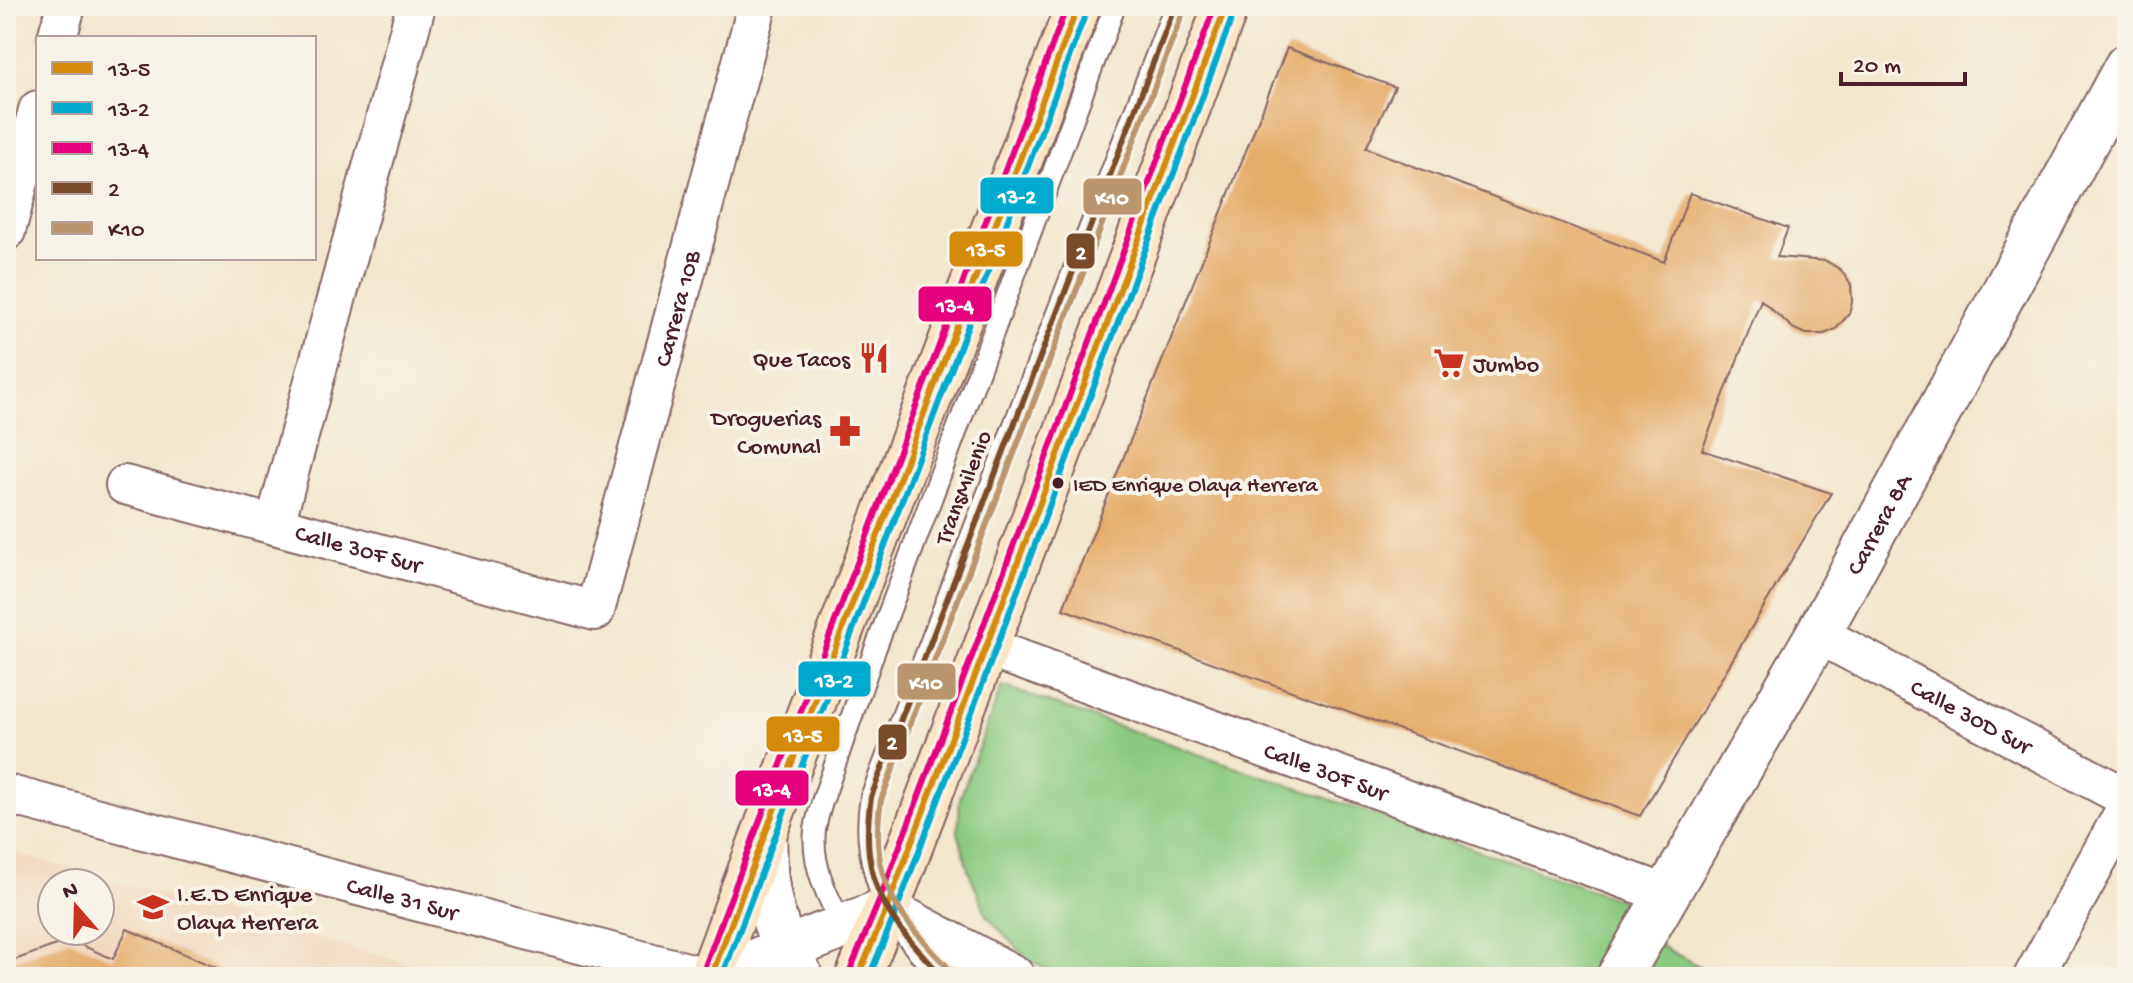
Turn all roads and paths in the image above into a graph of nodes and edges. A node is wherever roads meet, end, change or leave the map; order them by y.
1 (66, 6) edge
2 (416, 6) edge
3 (757, 6) edge
4 (1078, 6) edge
5 (1115, 6) edge
6 (1175, 6) edge
7 (1226, 6) edge
8 (58, 36) edge
9 (2127, 66) edge
10 (36, 118) edge
11 (6, 231) edge
12 (125, 485) dead end
13 (275, 524) junction
14 (595, 611) joint
15 (1818, 634) junction
16 (986, 647) junction
17 (6, 794) edge
18 (2127, 798) edge
19 (2127, 807) edge
20 (764, 834) junction
21 (1666, 894) junction
22 (886, 910) junction
23 (861, 961) edge
24 (793, 963) edge
25 (710, 977) edge
26 (943, 977) edge
27 (1012, 977) edge
28 (1619, 977) edge
29 (2033, 977) edge

1 - 8 street
2 - 13 street
3 - 14 street, Carrera 10B
4 - 20 main road
5 - 23 lane, TransMilenio
6 - 22 lane, TransMilenio
7 - 16 main road
9 - 15 street, Carrera 8A
10 - 11 street
12 - 13 street, Calle 30F Sur
13 - 14 street, Calle 30F Sur
15 - 18 street, Calle 30D Sur
15 - 21 street, Carrera 8A
16 - 21 street, Calle 30F Sur
16 - 22 main road
17 - 25 street, Calle 31 Sur
19 - 29 street
20 - 24 street
20 - 25 main road
21 - 28 street, Carrera 8A
22 - 23 main road
22 - 26 lane, TransMilenio
22 - 27 street
23 - 24 street
24 - 25 street

